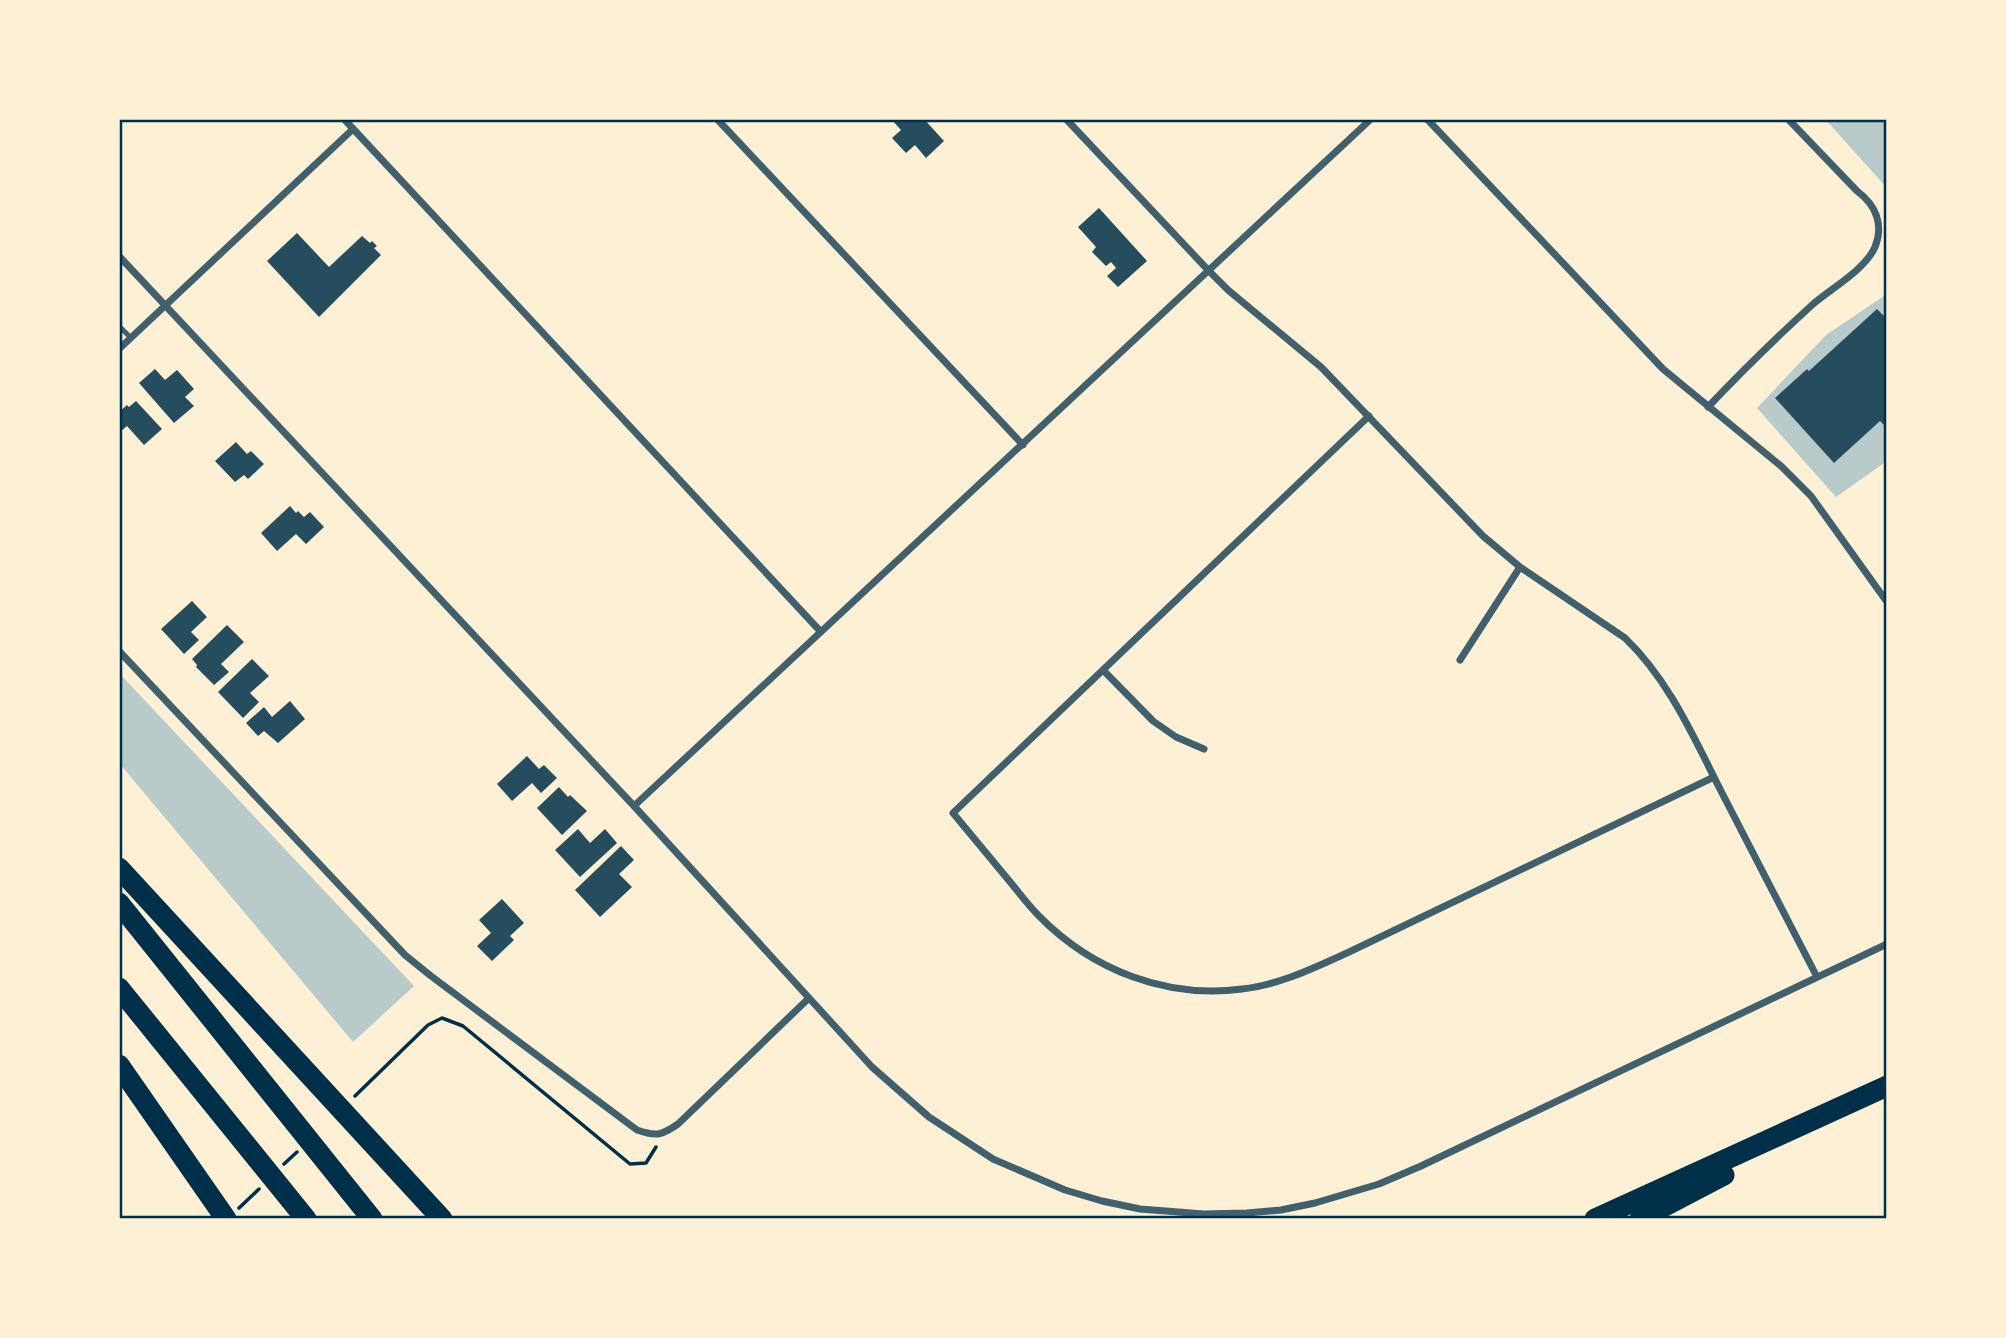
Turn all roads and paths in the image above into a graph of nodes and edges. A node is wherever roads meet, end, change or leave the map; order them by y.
1 (344, 119) edge
2 (717, 119) edge
3 (1066, 119) edge
4 (1371, 119) edge
5 (1427, 119) edge
6 (1788, 119) edge
7 (353, 129) junction
8 (119, 256) edge
9 (1209, 271) junction
10 (166, 306) junction
11 (119, 326) edge
12 (131, 338) junction
13 (119, 349) edge
14 (1708, 407) junction
15 (1369, 416) junction
16 (1023, 444) junction
17 (1520, 567) junction
18 (1887, 602) edge
19 (821, 632) junction
20 (119, 651) edge
21 (1460, 660) dead end
22 (1104, 671) junction
23 (1204, 749) dead end
24 (1714, 777) junction
25 (634, 806) junction
26 (119, 868) edge
27 (119, 903) edge
28 (1887, 944) edge
29 (1817, 978) junction
30 (119, 988) edge
31 (809, 998) junction
32 (119, 1065) edge
33 (1887, 1088) edge
34 (348, 1103) dead end
35 (664, 1133) junction
36 (298, 1151) dead end
37 (278, 1171) dead end
38 (267, 1180) dead end
39 (232, 1214) edge
40 (306, 1219) edge
41 (372, 1219) edge
42 (442, 1219) edge
43 (1595, 1219) edge
44 (1640, 1219) edge

1 - 7 street
2 - 16 street
3 - 9 street
4 - 9 street
5 - 14 street
6 - 14 street
7 - 10 street
7 - 19 street
8 - 10 street
9 - 15 street
9 - 16 street
10 - 12 street
10 - 25 street
11 - 12 lane
12 - 13 street
14 - 18 street
15 - 17 street
15 - 22 street
16 - 19 street
17 - 21 street
17 - 24 street
19 - 25 street
20 - 35 street
22 - 23 street
22 - 24 street
24 - 29 street
25 - 31 street
26 - 42 highway
27 - 41 highway
28 - 29 street
29 - 31 street
30 - 40 highway
31 - 35 street
32 - 39 highway
33 - 43 highway
33 - 44 highway
34 - 35 path
36 - 37 path
38 - 39 path

